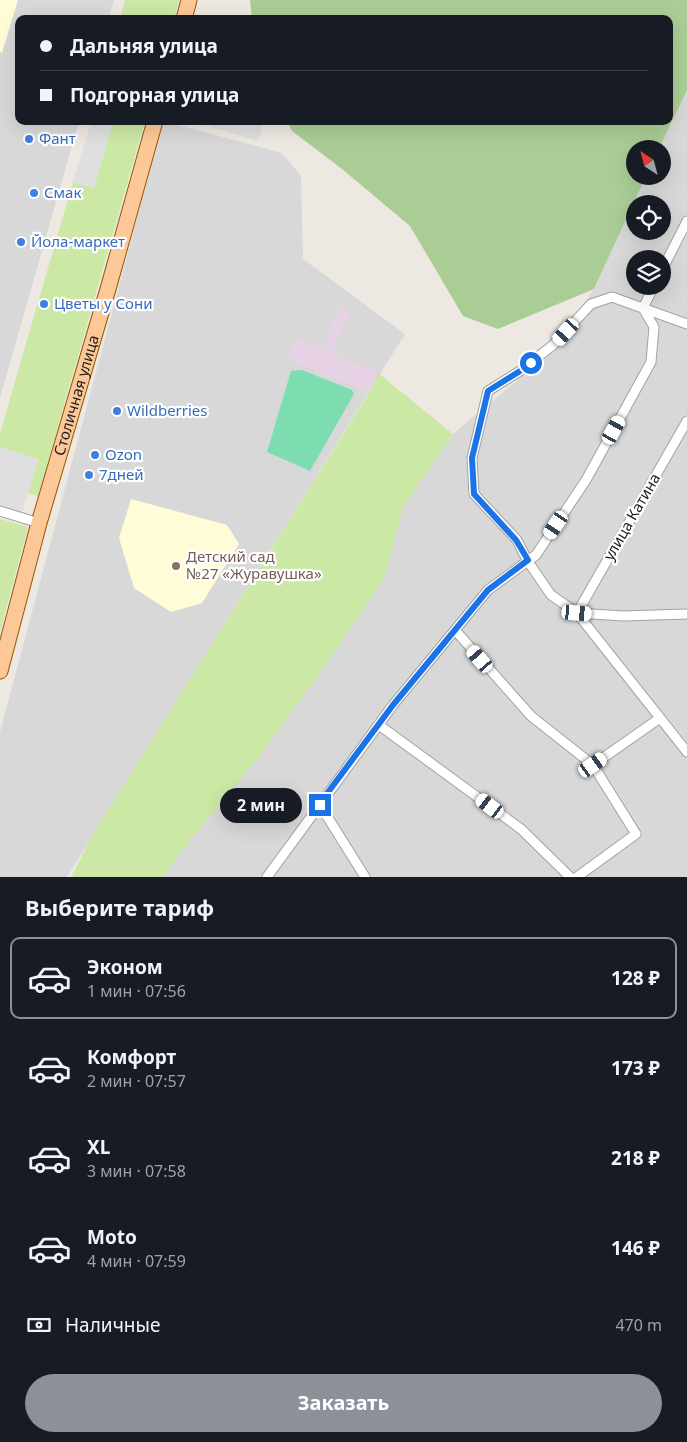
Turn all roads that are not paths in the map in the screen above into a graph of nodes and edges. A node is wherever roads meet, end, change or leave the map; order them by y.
1 (189, 0) edge
2 (185, 15) edge
3 (154, 125) edge
4 (687, 221) edge
5 (671, 252) edge
6 (650, 295) edge
7 (643, 308) junction
8 (687, 324) edge
9 (687, 421) edge
10 (0, 511) edge
11 (39, 523) junction
12 (528, 560) junction
13 (577, 613) junction
14 (687, 614) edge
15 (455, 630) junction
16 (0, 670) edge
17 (660, 718) junction
18 (379, 725) junction
19 (686, 749) edge
20 (593, 765) junction
21 (320, 805) junction
22 (267, 877) edge
23 (365, 877) edge
24 (570, 877) edge
25 (577, 877) edge

1 - 2 main road
3 - 11 main road, Столичная улица
4 - 5 street
6 - 7 street
7 - 8 street
7 - 12 street
7 - 12 street
9 - 13 street, улица Катина
10 - 11 street
11 - 16 main road, Столичная улица
12 - 13 street
12 - 15 street
13 - 14 street
13 - 17 street
15 - 18 street
15 - 20 street
17 - 19 street
17 - 20 street
18 - 21 street
18 - 24 street
20 - 25 street
21 - 22 street
21 - 23 street

